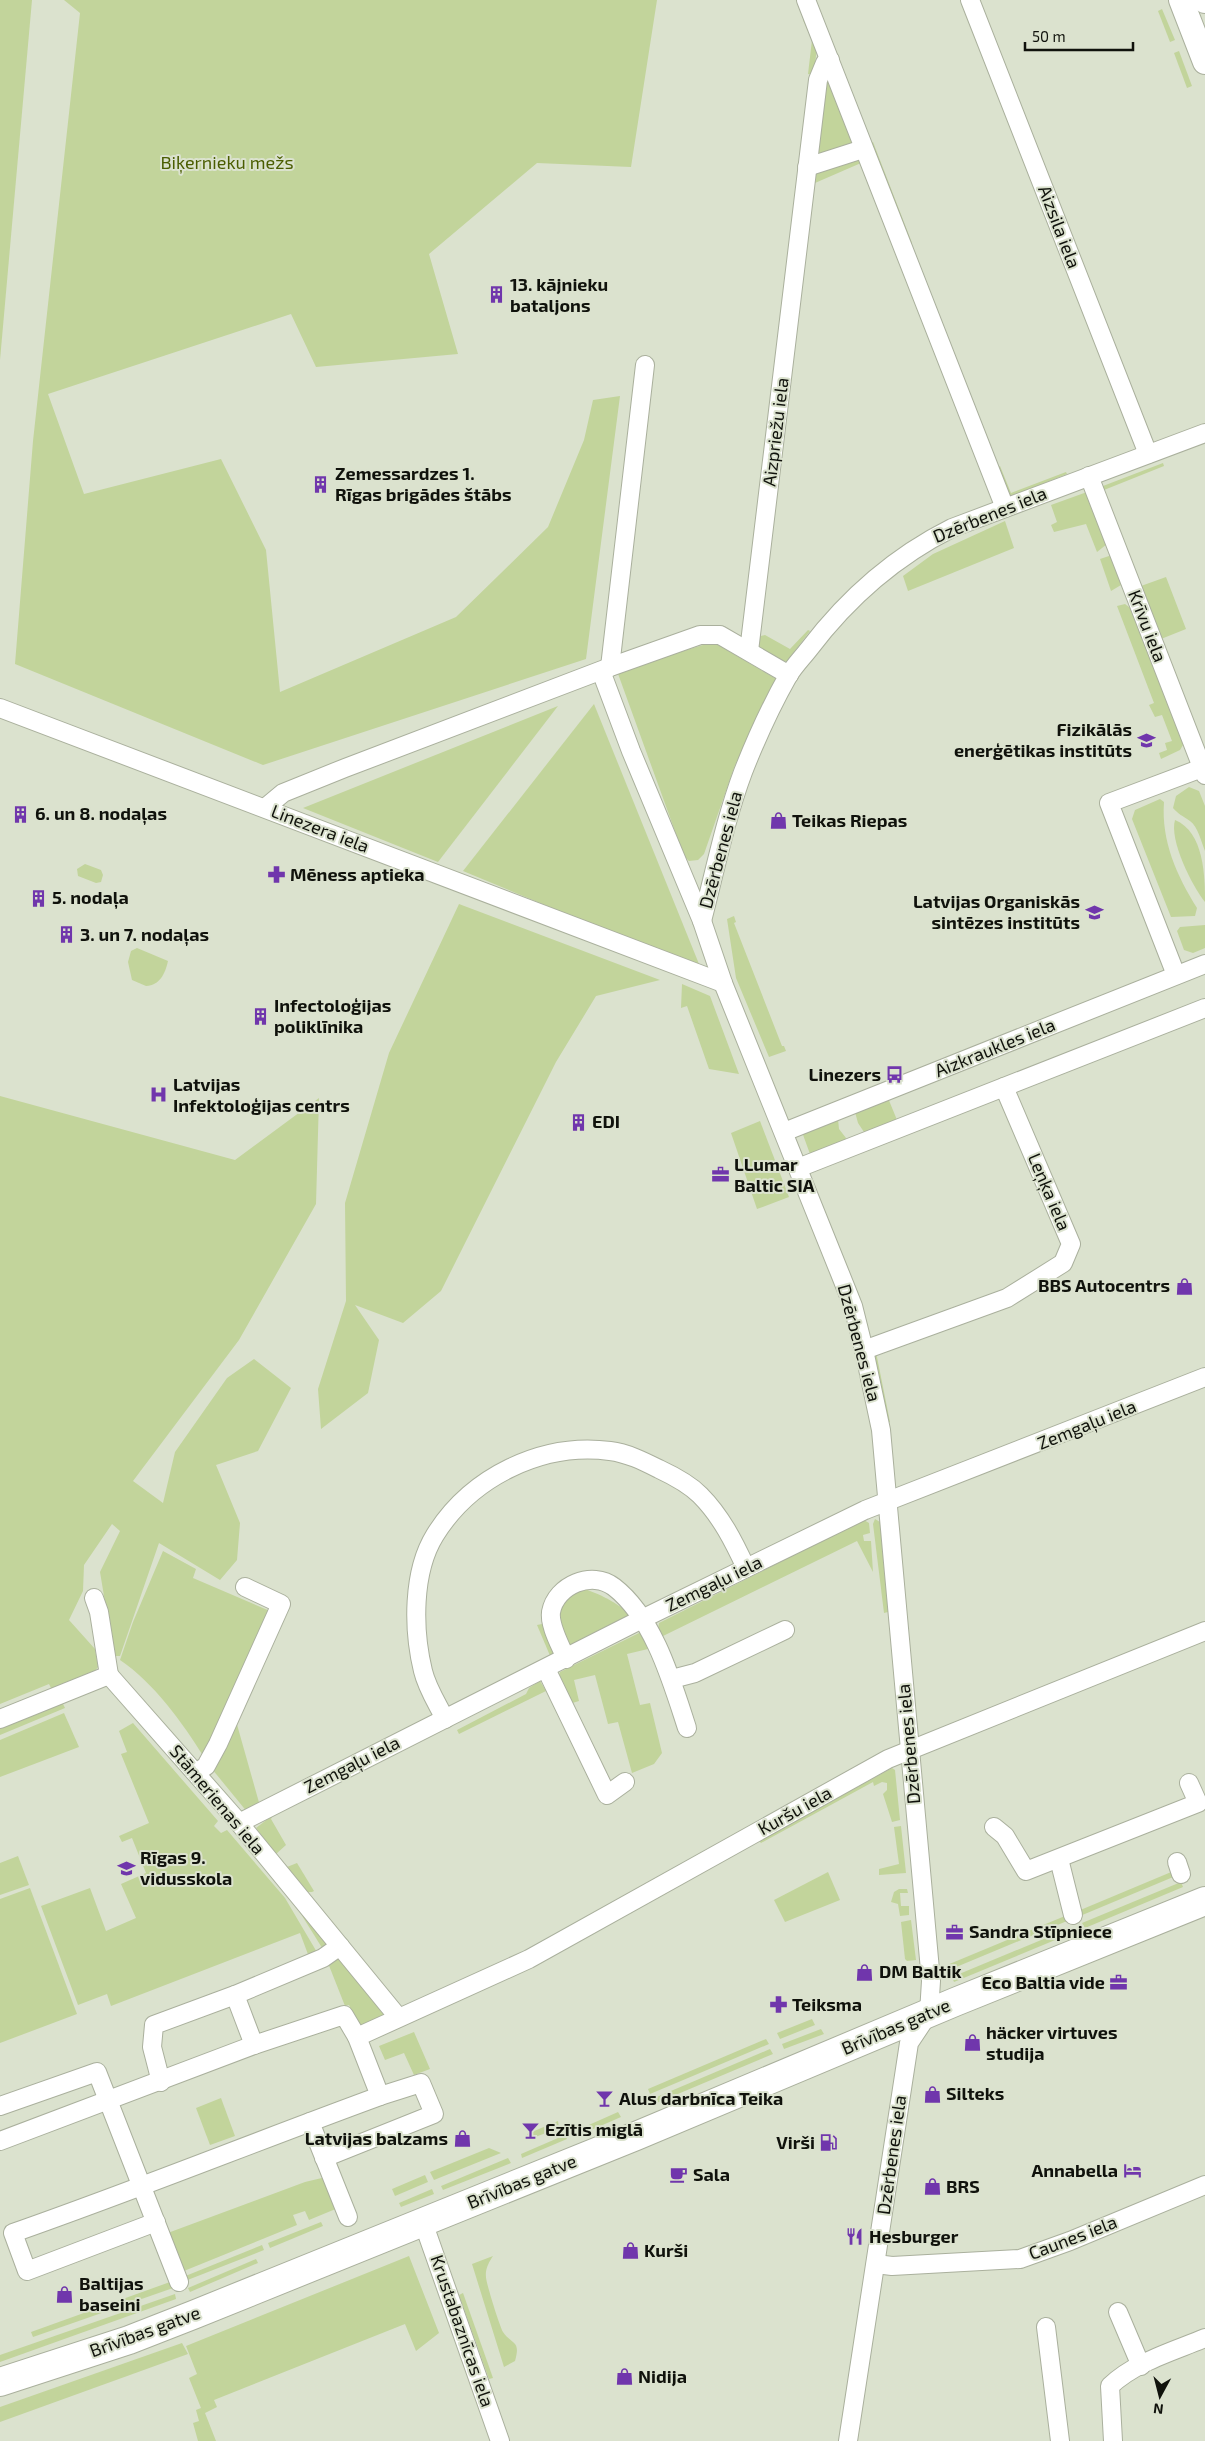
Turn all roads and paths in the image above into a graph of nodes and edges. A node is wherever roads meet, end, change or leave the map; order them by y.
1 (806, 0) edge
2 (970, 0) edge
3 (1181, 0) edge
4 (830, 60) junction
5 (1205, 62) edge
6 (863, 149) junction
7 (807, 168) junction
8 (645, 365) dead end
9 (1205, 433) edge
10 (1148, 454) junction
11 (1089, 476) junction
12 (1005, 508) junction
13 (749, 651) junction
14 (605, 669) junction
15 (789, 674) junction
16 (0, 708) edge
17 (1204, 771) edge
18 (265, 808) junction
19 (702, 921) junction
20 (1205, 964) edge
21 (1176, 975) junction
22 (723, 983) junction
23 (1205, 1008) edge
24 (1004, 1087) junction
25 (784, 1132) junction
26 (798, 1168) junction
27 (864, 1350) junction
28 (1205, 1377) edge
29 (886, 1503) junction
30 (746, 1568) junction
31 (245, 1587) dead end
32 (94, 1598) dead end
33 (642, 1619) junction
34 (785, 1630) dead end
35 (1205, 1631) edge
36 (566, 1659) junction
37 (546, 1669) junction
38 (109, 1675) junction
39 (672, 1679) junction
40 (0, 1719) edge
41 (445, 1719) junction
42 (687, 1728) dead end
43 (910, 1750) junction
44 (196, 1773) junction
45 (625, 1782) dead end
46 (1189, 1783) dead end
47 (239, 1823) junction
48 (994, 1826) dead end
49 (1059, 1859) junction
50 (1205, 1901) edge
51 (1073, 1915) dead end
52 (340, 1946) junction
53 (235, 1994) junction
54 (929, 2013) junction
55 (398, 2017) junction
56 (357, 2037) junction
57 (254, 2045) junction
58 (161, 2082) junction
59 (380, 2096) junction
60 (109, 2102) junction
61 (0, 2106) edge
62 (310, 2122) junction
63 (0, 2141) edge
64 (324, 2158) junction
65 (1205, 2185) edge
66 (142, 2187) junction
67 (348, 2217) dead end
68 (156, 2222) junction
69 (423, 2222) junction
70 (876, 2264) junction
71 (179, 2282) dead end
72 (1118, 2312) dead end
73 (1046, 2327) dead end
74 (1205, 2338) edge
75 (1141, 2366) junction
76 (0, 2382) edge
77 (500, 2441) edge
78 (848, 2441) edge
79 (1060, 2441) edge
80 (1113, 2441) edge

1 - 4 street
2 - 10 street, Aizsila iela
3 - 5 main road
4 - 6 street
4 - 7 street, Aizpriežu iela
6 - 7 street
6 - 12 street
7 - 13 street, Aizpriežu iela
8 - 14 street
9 - 10 street, Dzērbenes iela
10 - 11 street, Dzērbenes iela
11 - 12 street, Dzērbenes iela
11 - 17 street, Krīvu iela
12 - 15 street, Dzērbenes iela
13 - 14 street
13 - 15 street
14 - 18 street
14 - 19 street
15 - 19 street, Dzērbenes iela
16 - 18 street, Linezera iela
17 - 21 street
18 - 22 street, Linezera iela
19 - 22 street, Dzērbenes iela
20 - 21 street, Aizkraukles iela
21 - 25 street, Aizkraukles iela
22 - 25 street, Dzērbenes iela
23 - 24 street
24 - 26 street
24 - 27 street, Leņķa iela
25 - 26 street, Dzērbenes iela
26 - 27 street, Dzērbenes iela
27 - 29 street, Dzērbenes iela
28 - 29 street, Zemgaļu iela
29 - 30 street, Zemgaļu iela
29 - 43 street, Dzērbenes iela
30 - 33 street, Zemgaļu iela
30 - 41 street
31 - 44 street
32 - 38 street
33 - 36 street, Zemgaļu iela
33 - 36 street
33 - 39 street
34 - 39 street
35 - 43 street, Kuršu iela
36 - 37 street, Zemgaļu iela
37 - 41 street, Zemgaļu iela
37 - 45 street
38 - 40 street
38 - 44 street, Stāmerienas iela
39 - 42 street
41 - 47 street, Zemgaļu iela
43 - 54 street, Dzērbenes iela
43 - 55 street, Kuršu iela
44 - 47 street, Stāmerienas iela
46 - 49 street
47 - 52 street, Stāmerienas iela
48 - 49 street
49 - 51 street
50 - 54 highway, Brīvības gatve
52 - 53 street
52 - 55 street, Stāmerienas iela
53 - 57 street
53 - 58 street
54 - 69 highway, Brīvības gatve
54 - 70 street, Dzērbenes iela
55 - 56 street, Kuršu iela
56 - 57 street
56 - 59 street
57 - 58 street
58 - 60 street
59 - 62 street
59 - 64 street
60 - 61 street
60 - 63 street
60 - 66 street
62 - 64 street
62 - 66 street
64 - 67 street
65 - 70 street, Caunes iela
66 - 68 street
66 - 68 street
68 - 71 street
69 - 76 highway, Brīvības gatve
69 - 77 street, Krustabaznīcas iela
70 - 78 street, Dzērbenes iela
72 - 75 street
73 - 79 street
74 - 75 street
75 - 80 street

